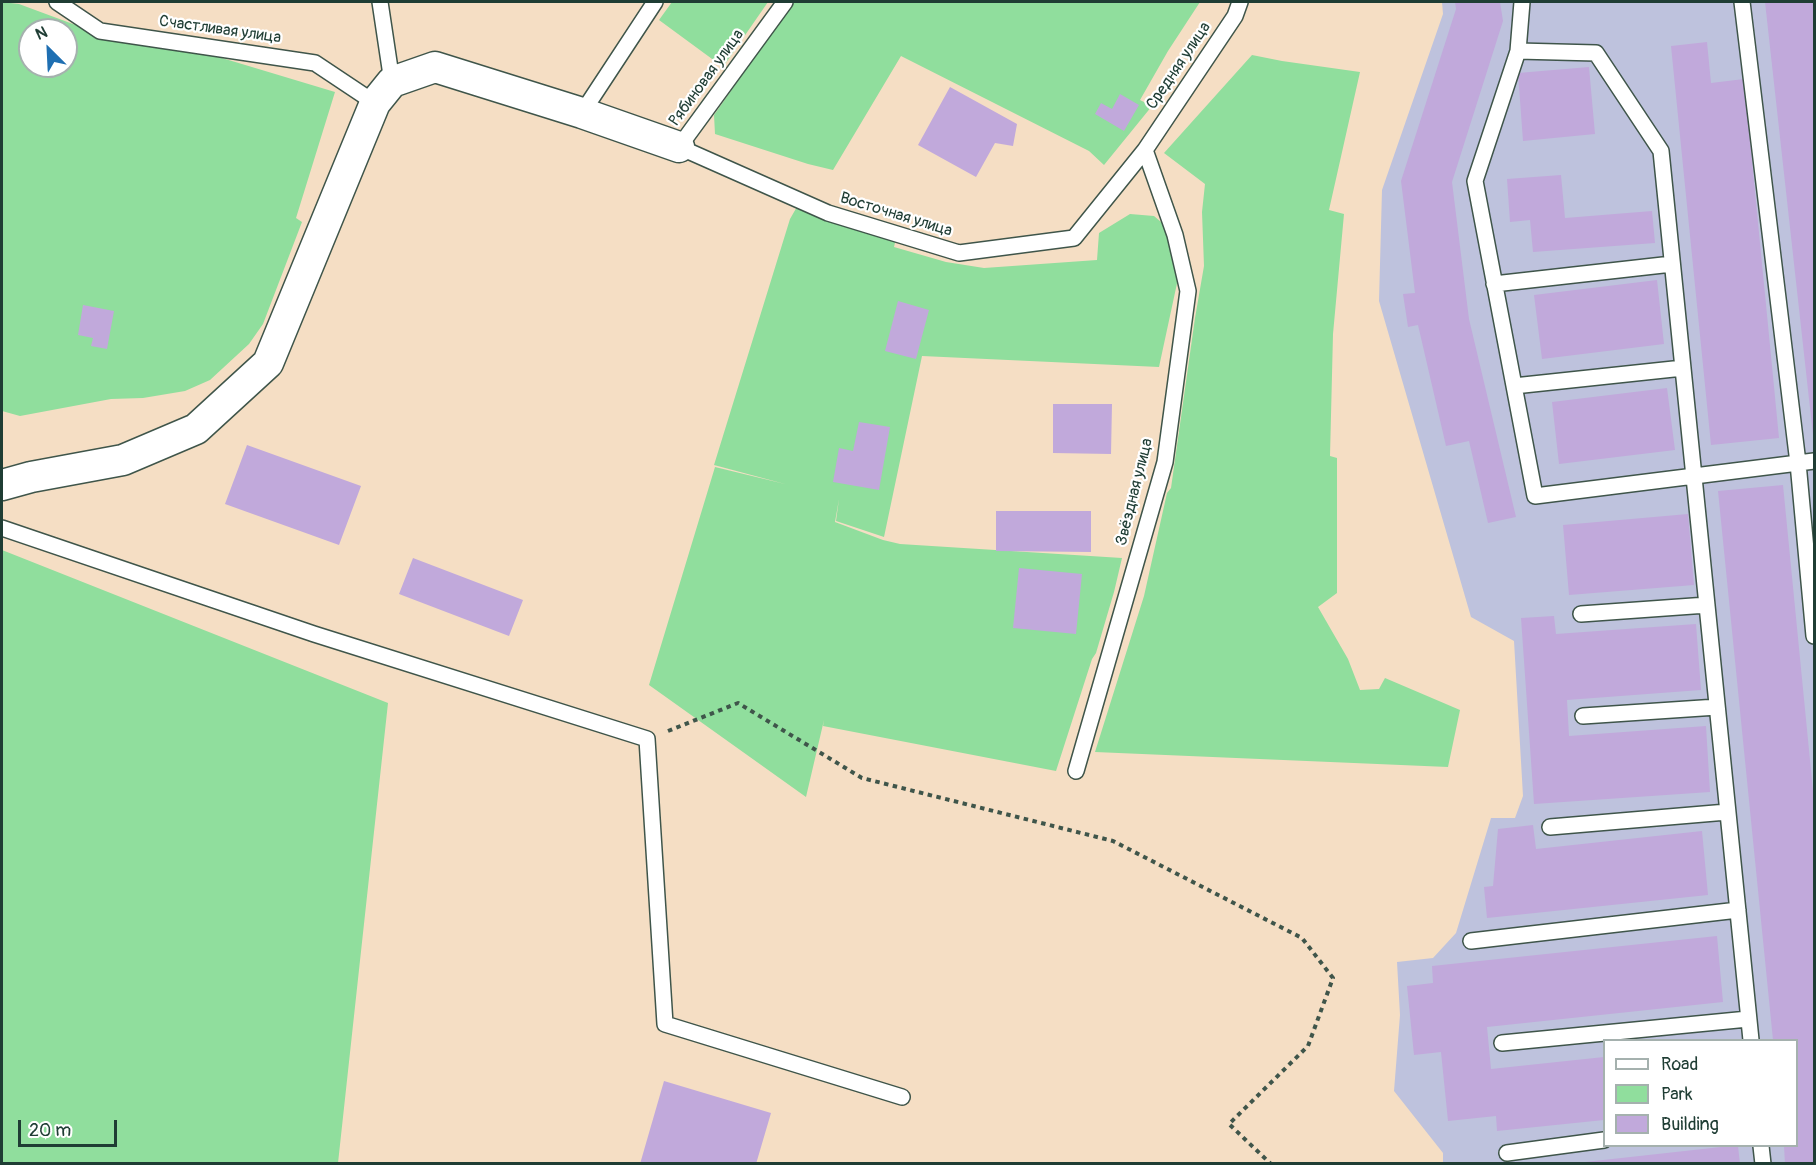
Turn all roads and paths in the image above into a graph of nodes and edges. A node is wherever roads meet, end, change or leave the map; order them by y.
1 (57, 2) edge
2 (380, 2) edge
3 (655, 2) edge
4 (785, 2) edge
5 (1240, 2) edge
6 (1522, 2) edge
7 (1742, 2) edge
8 (1518, 51) junction
9 (383, 92) junction
10 (582, 112) junction
11 (679, 147) junction
12 (1145, 150) junction
13 (1672, 264) junction
14 (1494, 284) junction
15 (1683, 368) junction
16 (1514, 386) junction
17 (1815, 461) edge
18 (1798, 463) junction
19 (1694, 476) junction
20 (2, 485) edge
21 (2, 528) edge
22 (1707, 605) junction
23 (1581, 614) dead end
24 (1815, 636) edge
25 (1717, 707) junction
26 (1583, 716) dead end
27 (647, 739) junction
28 (1076, 771) dead end
29 (1727, 812) junction
30 (1550, 826) dead end
31 (1737, 910) junction
32 (1471, 941) dead end
33 (1748, 1019) junction
34 (1750, 1039) edge
35 (1502, 1043) dead end
36 (902, 1097) dead end
37 (1603, 1140) edge
38 (1761, 1147) edge
39 (1507, 1153) dead end
40 (1271, 1164) edge
41 (1763, 1164) edge

1 - 9 lane, Счастливая улица
2 - 9 lane
3 - 10 lane
4 - 11 lane, Рябиновая улица
5 - 12 lane, Средняя улица
6 - 8 lane
7 - 18 lane
8 - 13 lane
8 - 14 lane
9 - 10 street
9 - 20 street
10 - 11 street
11 - 12 lane, Восточная улица
12 - 28 lane, Звёздная улица
13 - 14 lane
13 - 15 lane
14 - 16 lane
15 - 16 lane
15 - 19 lane
16 - 19 lane
17 - 18 lane
18 - 19 lane
18 - 24 lane
19 - 22 lane
21 - 27 lane
22 - 23 lane
22 - 25 lane
25 - 26 lane
25 - 29 lane
27 - 36 lane
27 - 40 path
29 - 30 lane
29 - 31 lane
31 - 32 lane
31 - 33 lane
33 - 34 lane
33 - 35 lane
37 - 39 lane
38 - 41 lane

